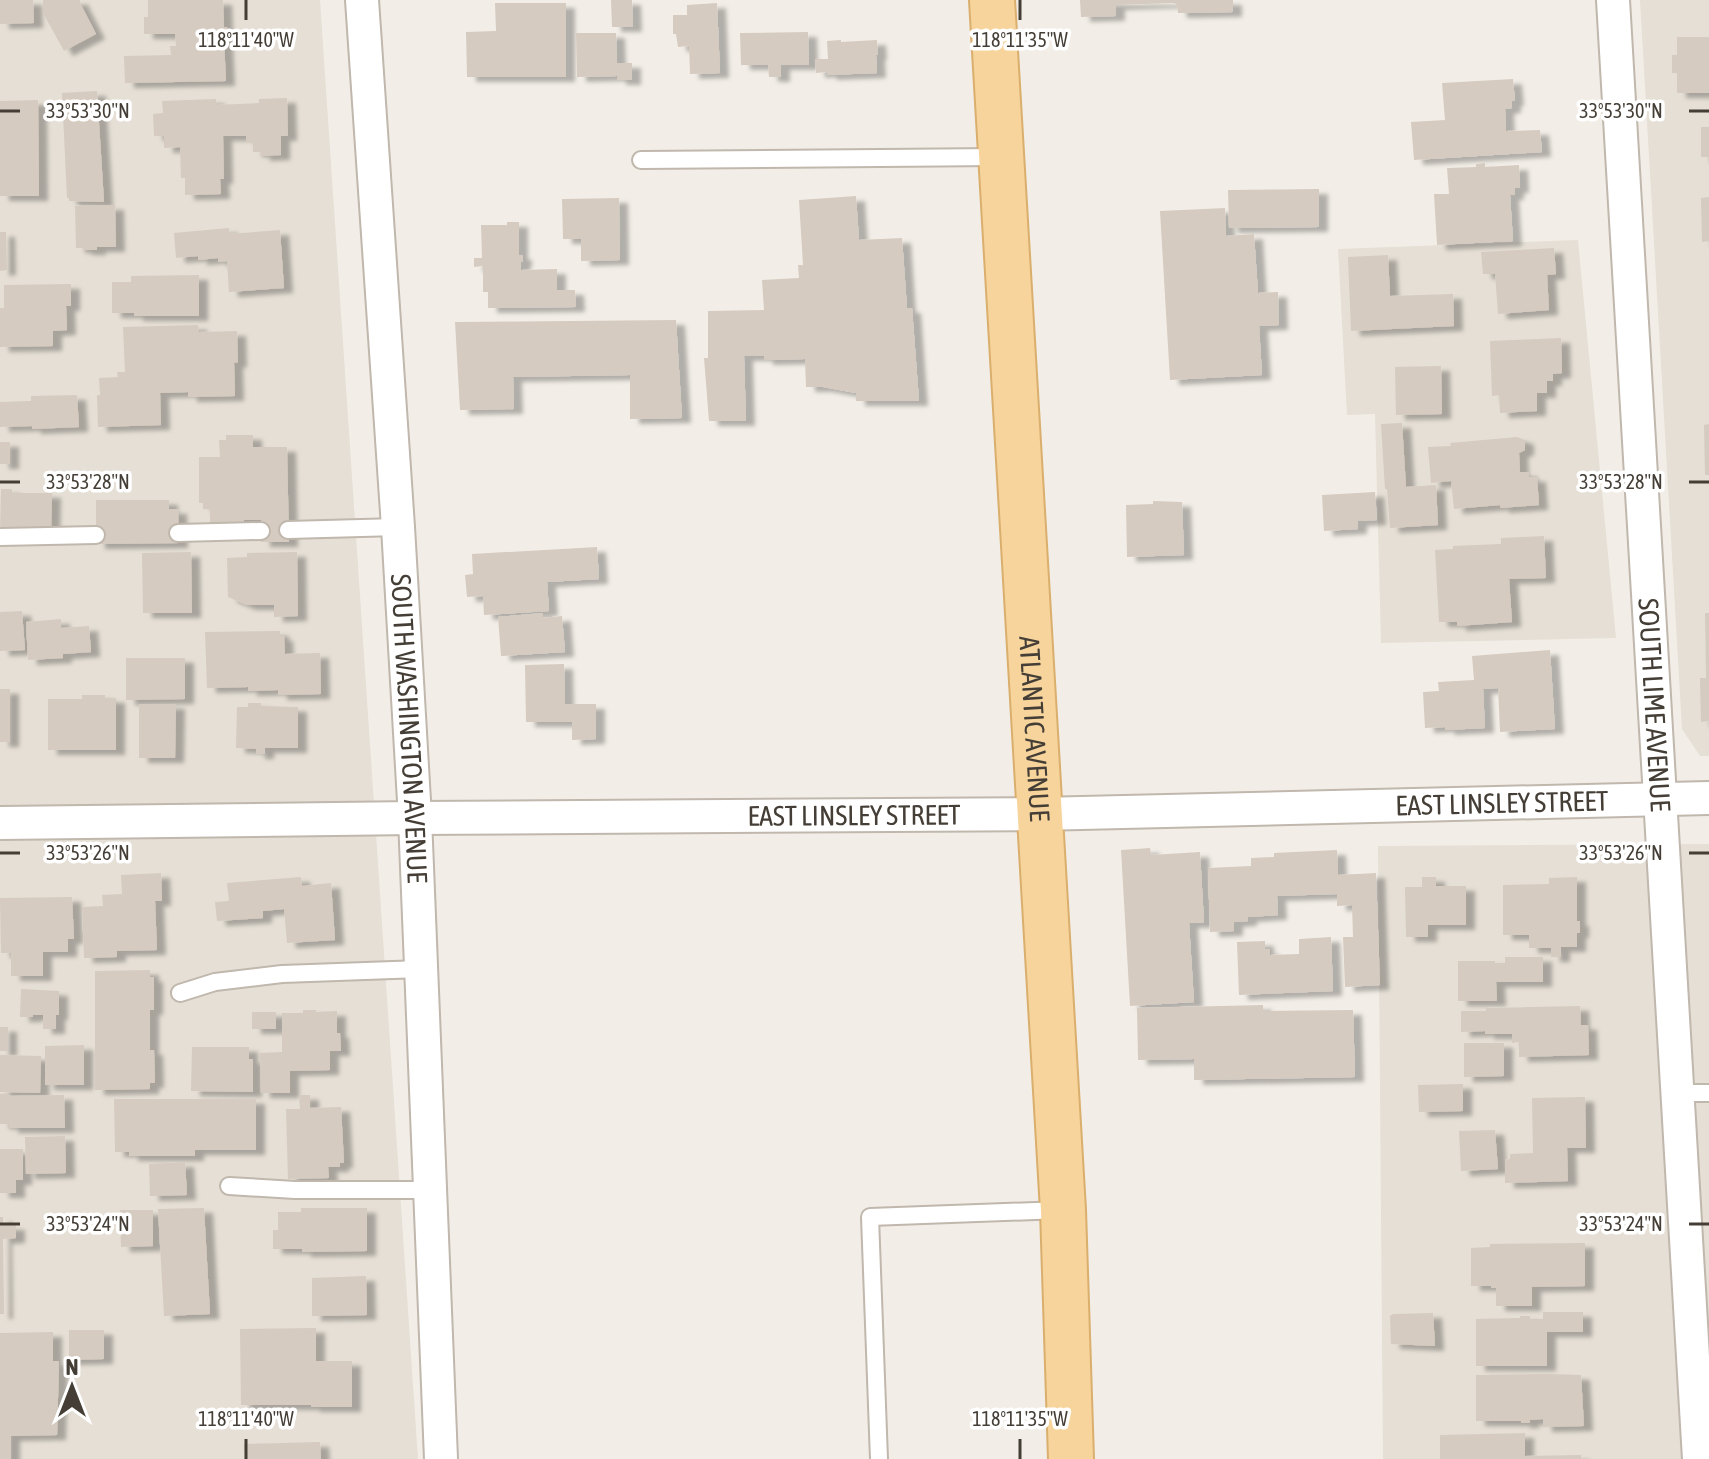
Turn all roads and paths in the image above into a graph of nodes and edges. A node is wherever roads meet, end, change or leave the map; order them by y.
1 (362, 0) edge
2 (992, 0) edge
3 (1613, 0) edge
4 (1001, 157) junction
5 (641, 160) dead end
6 (398, 527) junction
7 (288, 530) dead end
8 (261, 531) dead end
9 (178, 533) dead end
10 (96, 535) dead end
11 (0, 537) edge
12 (1709, 798) edge
13 (1660, 799) junction
14 (1039, 814) junction
15 (415, 818) junction
16 (0, 823) edge
17 (421, 969) junction
18 (180, 993) dead end
19 (1693, 1093) edge
20 (229, 1186) dead end
21 (430, 1190) junction
22 (1063, 1210) junction
23 (441, 1459) edge
24 (879, 1459) edge
25 (1071, 1459) edge
26 (1699, 1459) edge

1 - 6 street, SOUTH WASHINGTON AVENUE
2 - 4 main road, ATLANTIC AVENUE
3 - 13 street, SOUTH LIME AVENUE
4 - 5 lane
4 - 14 main road, ATLANTIC AVENUE
6 - 7 lane
6 - 15 street, SOUTH WASHINGTON AVENUE
8 - 9 lane
10 - 11 lane
12 - 13 street, EAST LINSLEY STREET
13 - 14 street, EAST LINSLEY STREET
13 - 19 street, SOUTH LIME AVENUE
14 - 15 street, EAST LINSLEY STREET
14 - 22 main road, ATLANTIC AVENUE
15 - 16 street, EAST LINSLEY STREET
15 - 17 street, SOUTH WASHINGTON AVENUE
17 - 18 lane
17 - 21 street, SOUTH WASHINGTON AVENUE
19 - 26 street, SOUTH LIME AVENUE
20 - 21 lane
21 - 23 street, SOUTH WASHINGTON AVENUE
22 - 24 lane
22 - 25 main road, ATLANTIC AVENUE

